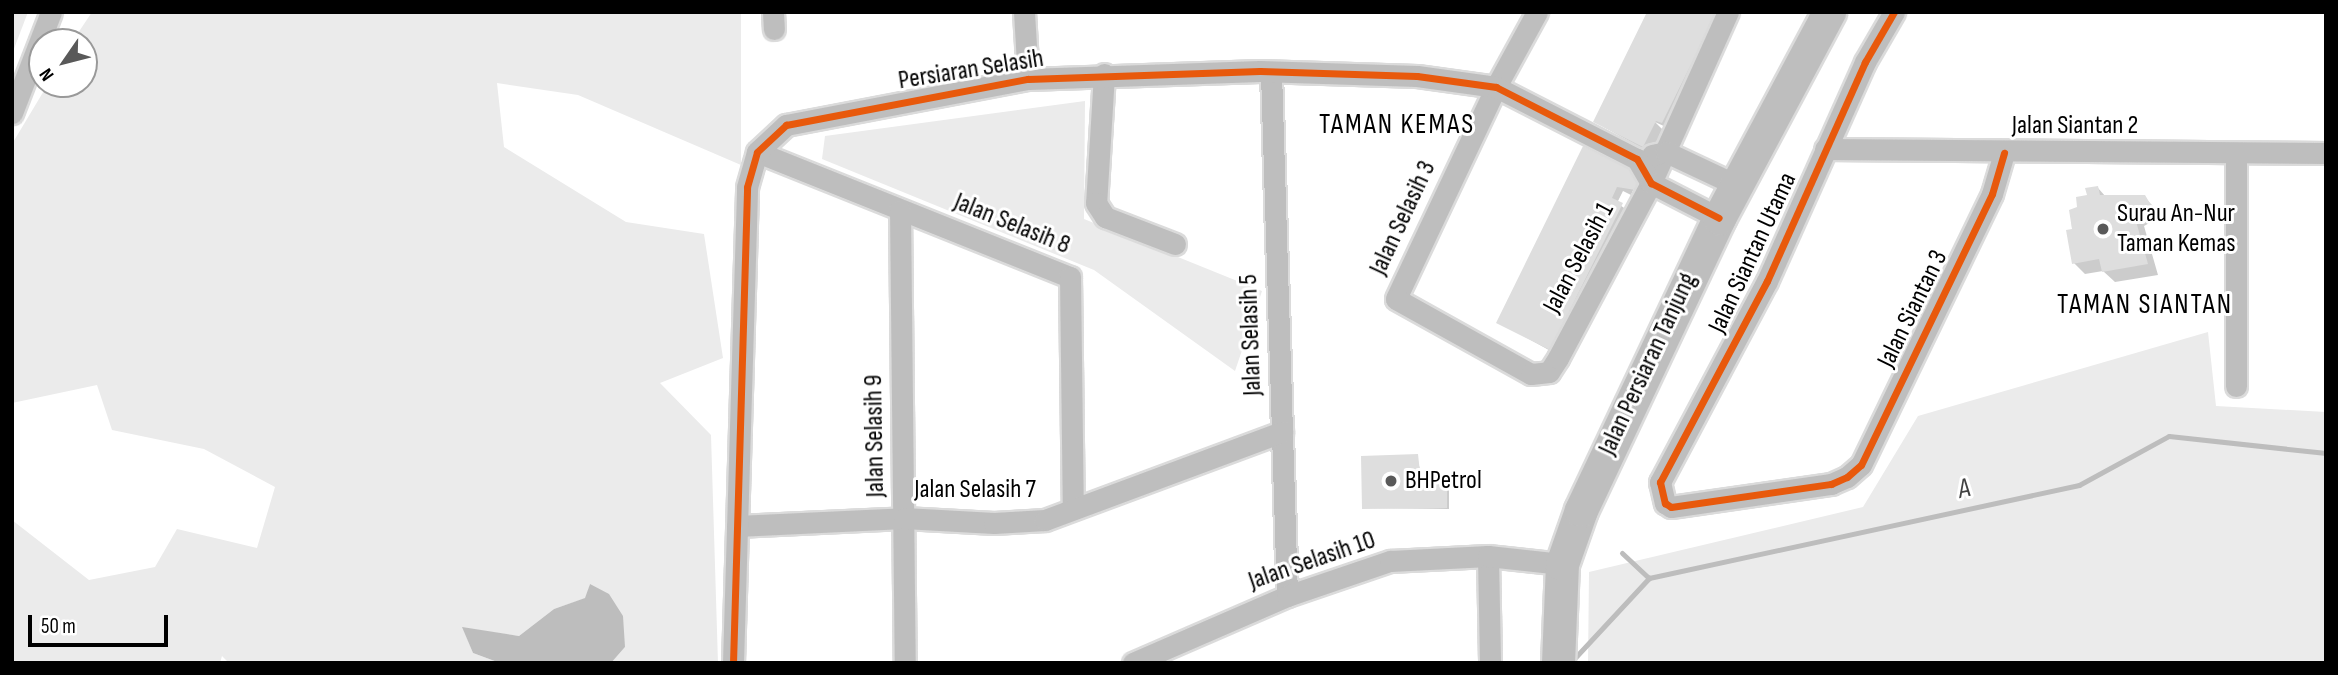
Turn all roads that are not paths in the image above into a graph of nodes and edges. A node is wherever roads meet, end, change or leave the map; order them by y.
1 (51, 12) edge
2 (1024, 12) edge
3 (1537, 12) edge
4 (1728, 12) edge
5 (1812, 12) edge
6 (1829, 12) edge
7 (1894, 12) edge
8 (1271, 72) junction
9 (1104, 74) junction
10 (1028, 79) junction
11 (1789, 81) junction
12 (1496, 87) junction
13 (12, 113) edge
14 (1825, 149) junction
15 (757, 152) junction
16 (1665, 152) junction
17 (2004, 153) junction
18 (2326, 153) edge
19 (2236, 154) junction
20 (1637, 159) junction
21 (1651, 183) junction
22 (1736, 185) junction
23 (900, 209) junction
24 (1719, 218) junction
25 (1175, 244) dead end
26 (1396, 299) joint
27 (2236, 386) dead end
28 (1282, 432) junction
29 (1847, 477) joint
30 (1073, 509) junction
31 (904, 518) junction
32 (737, 526) junction
33 (1488, 556) junction
34 (1562, 564) junction
35 (1287, 596) junction
36 (733, 663) edge
37 (905, 663) edge
38 (1133, 663) edge
39 (1490, 663) edge
40 (1558, 663) edge

1 - 13 street
2 - 10 street
3 - 12 street, Jalan Selasih 3
4 - 16 street, Jalan Selasih 1
5 - 11 main road, Jalan Persiaran Tanjung
6 - 11 main road, Jalan Persiaran Tanjung
7 - 14 street, Jalan Siantan Utama
8 - 9 street, Persiaran Selasih
8 - 12 street, Persiaran Selasih
8 - 28 street, Jalan Selasih 5
9 - 10 street, Persiaran Selasih
9 - 25 street
10 - 15 street, Persiaran Selasih
11 - 22 main road, Jalan Persiaran Tanjung
12 - 20 street, Persiaran Selasih
12 - 26 street, Jalan Selasih 3
14 - 17 street, Jalan Siantan 2
14 - 29 street, Jalan Siantan Utama
15 - 23 street, Jalan Selasih 8
15 - 32 street
16 - 20 street
16 - 21 street, Jalan Selasih 1
16 - 22 street
17 - 19 street, Jalan Siantan 2
17 - 29 street, Jalan Siantan 3
18 - 19 street, Jalan Siantan 2
19 - 27 street
20 - 21 street
21 - 24 street
21 - 26 street, Jalan Selasih 1
22 - 24 main road, Jalan Persiaran Tanjung
23 - 30 street, Jalan Selasih 8
23 - 31 street, Jalan Selasih 9
24 - 34 main road, Jalan Persiaran Tanjung
28 - 30 street, Jalan Selasih 7
28 - 35 street, Jalan Selasih 5
30 - 31 street, Jalan Selasih 7
31 - 32 street, Jalan Selasih 7
31 - 37 street, Jalan Selasih 9
32 - 36 street
33 - 34 street, Jalan Selasih 10
33 - 35 street, Jalan Selasih 10
33 - 39 street
34 - 40 main road, Jalan Persiaran Tanjung
35 - 38 street, Jalan Selasih 10

